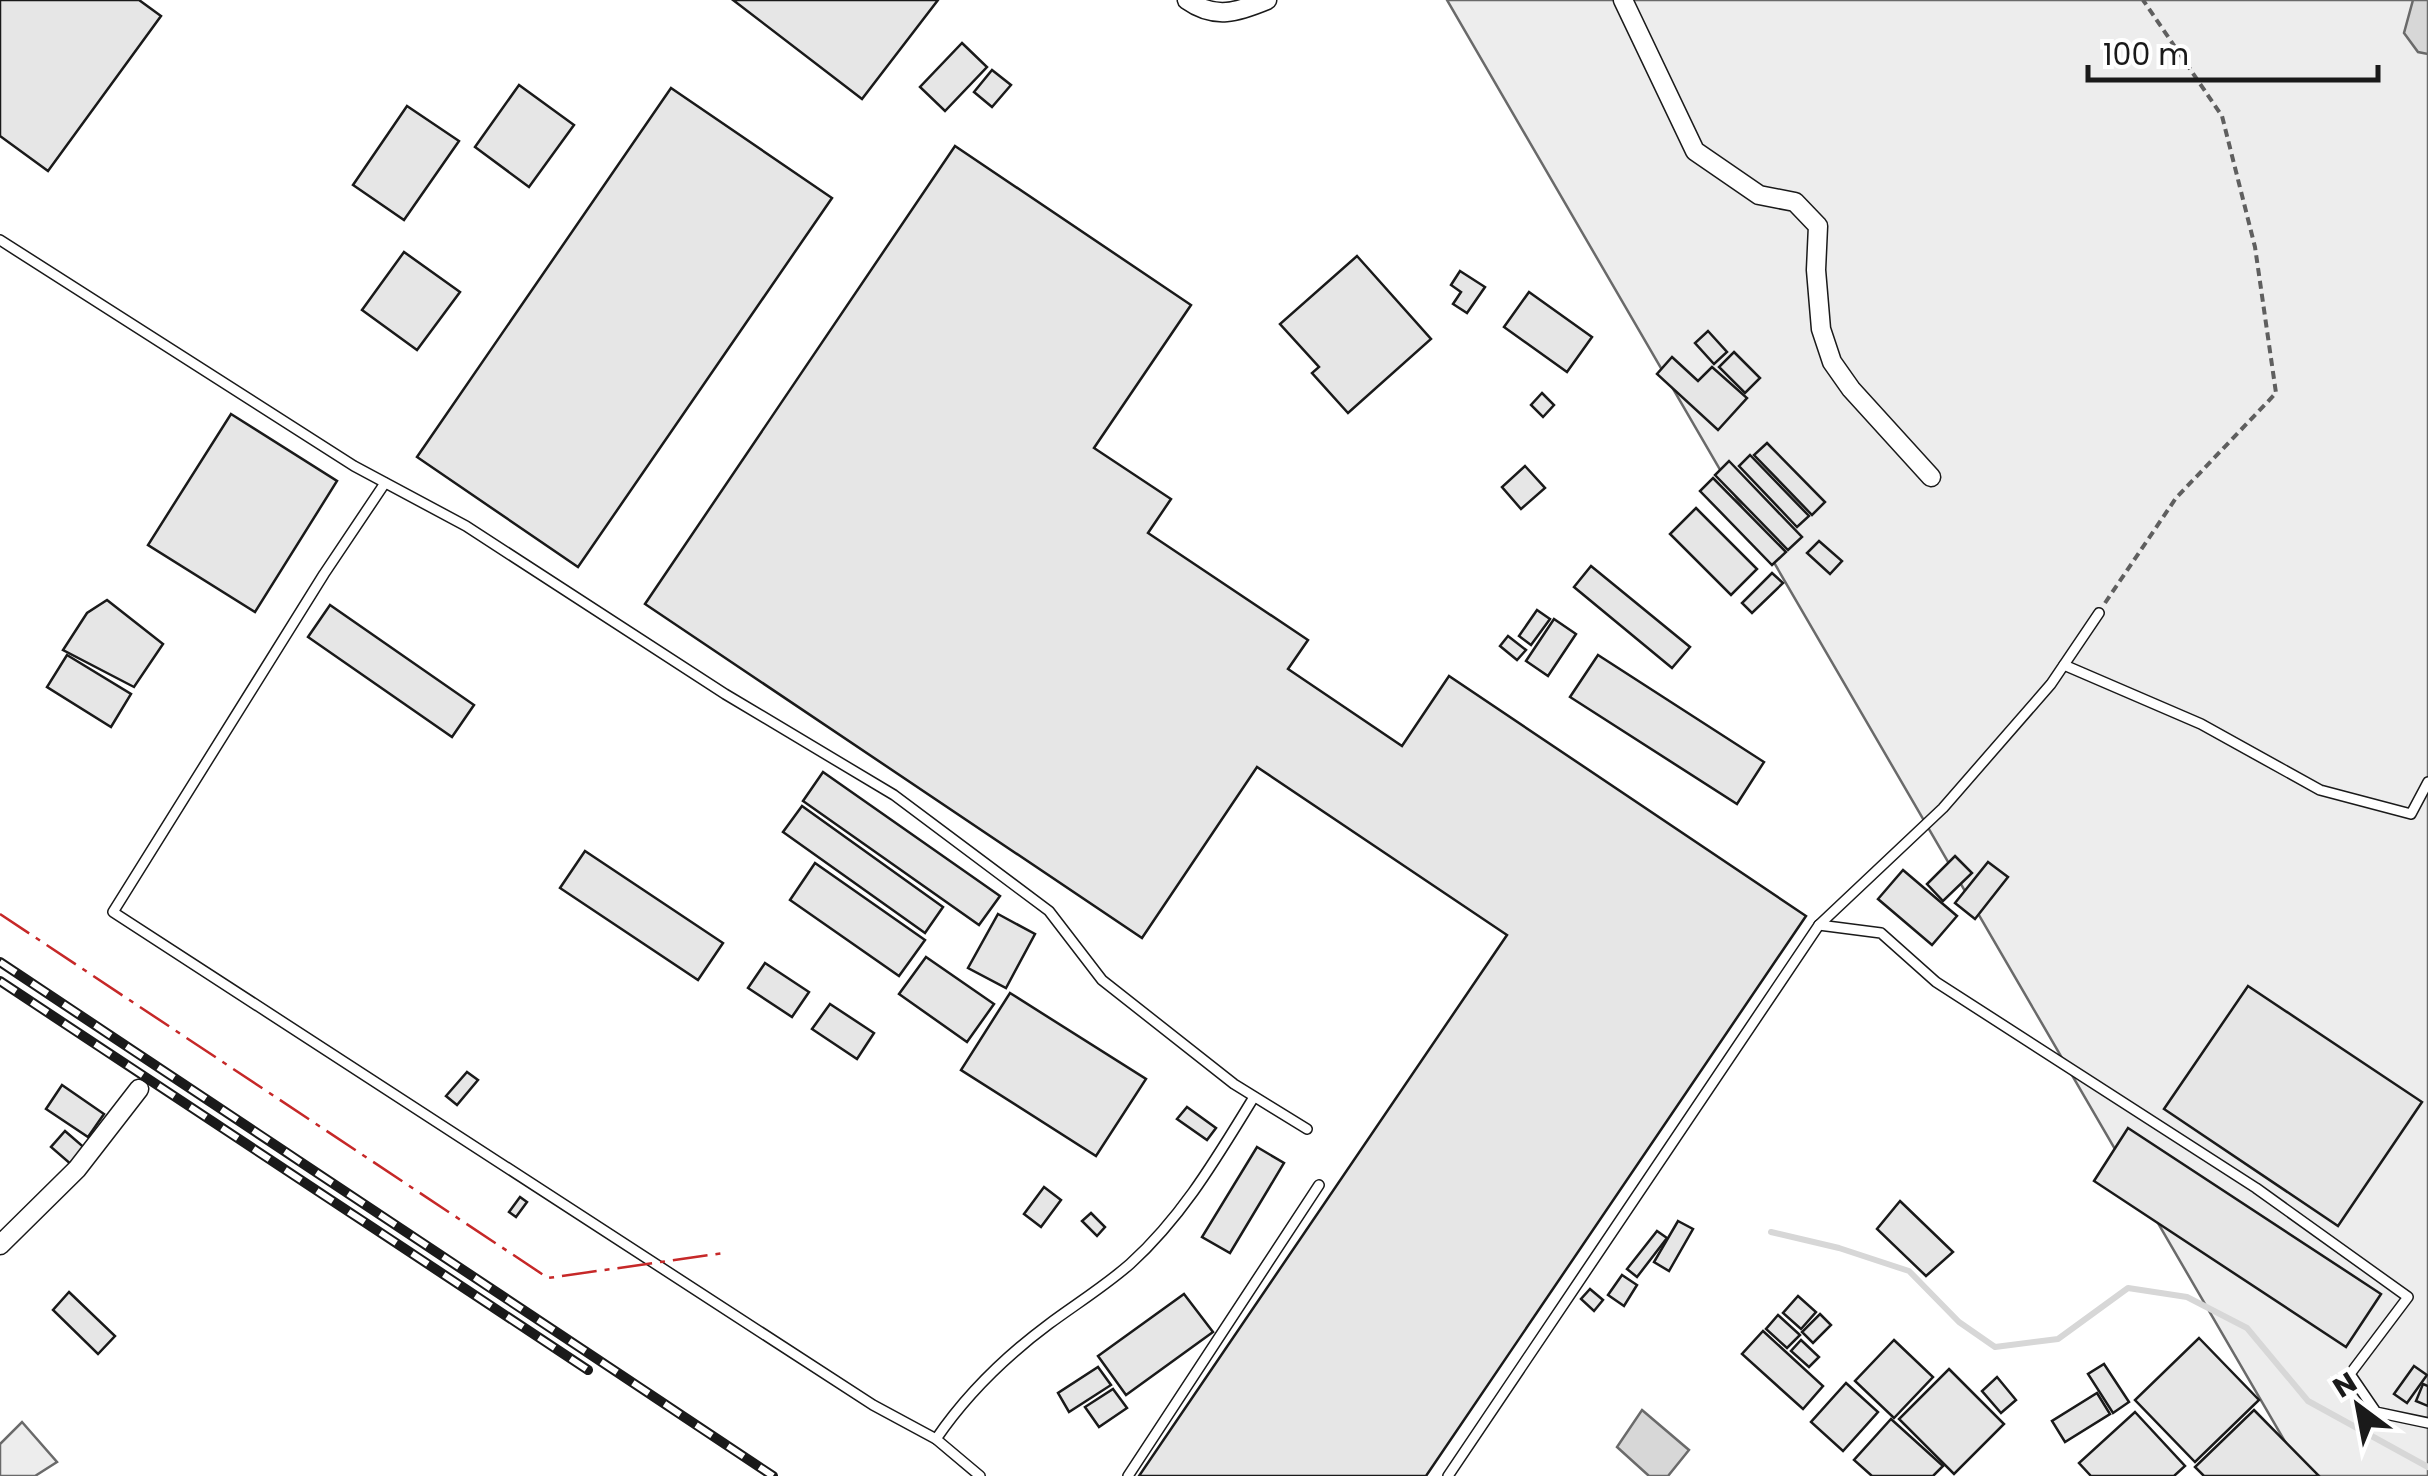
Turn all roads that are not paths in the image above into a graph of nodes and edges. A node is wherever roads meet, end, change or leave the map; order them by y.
1 (1187, 0) edge
2 (1267, 0) edge
3 (1624, 0) edge
4 (0, 240) edge
5 (1931, 477) dead end
6 (385, 483) junction
7 (2098, 613) road end
8 (2064, 664) junction
9 (2428, 782) edge
10 (1820, 925) junction
11 (139, 1089) dead end
12 (1254, 1098) junction
13 (1307, 1129) dead end
14 (1318, 1185) dead end
15 (0, 1245) edge
16 (2428, 1423) edge
17 (936, 1439) junction
18 (980, 1476) edge
19 (1128, 1476) edge
20 (1448, 1476) edge

1 - 2 street
3 - 5 street
4 - 6 lane
6 - 12 lane
6 - 17 lane
7 - 8 lane
8 - 9 lane
8 - 10 lane
10 - 16 lane
10 - 20 lane
11 - 15 street
12 - 13 lane
12 - 17 lane
14 - 19 lane
17 - 18 lane

